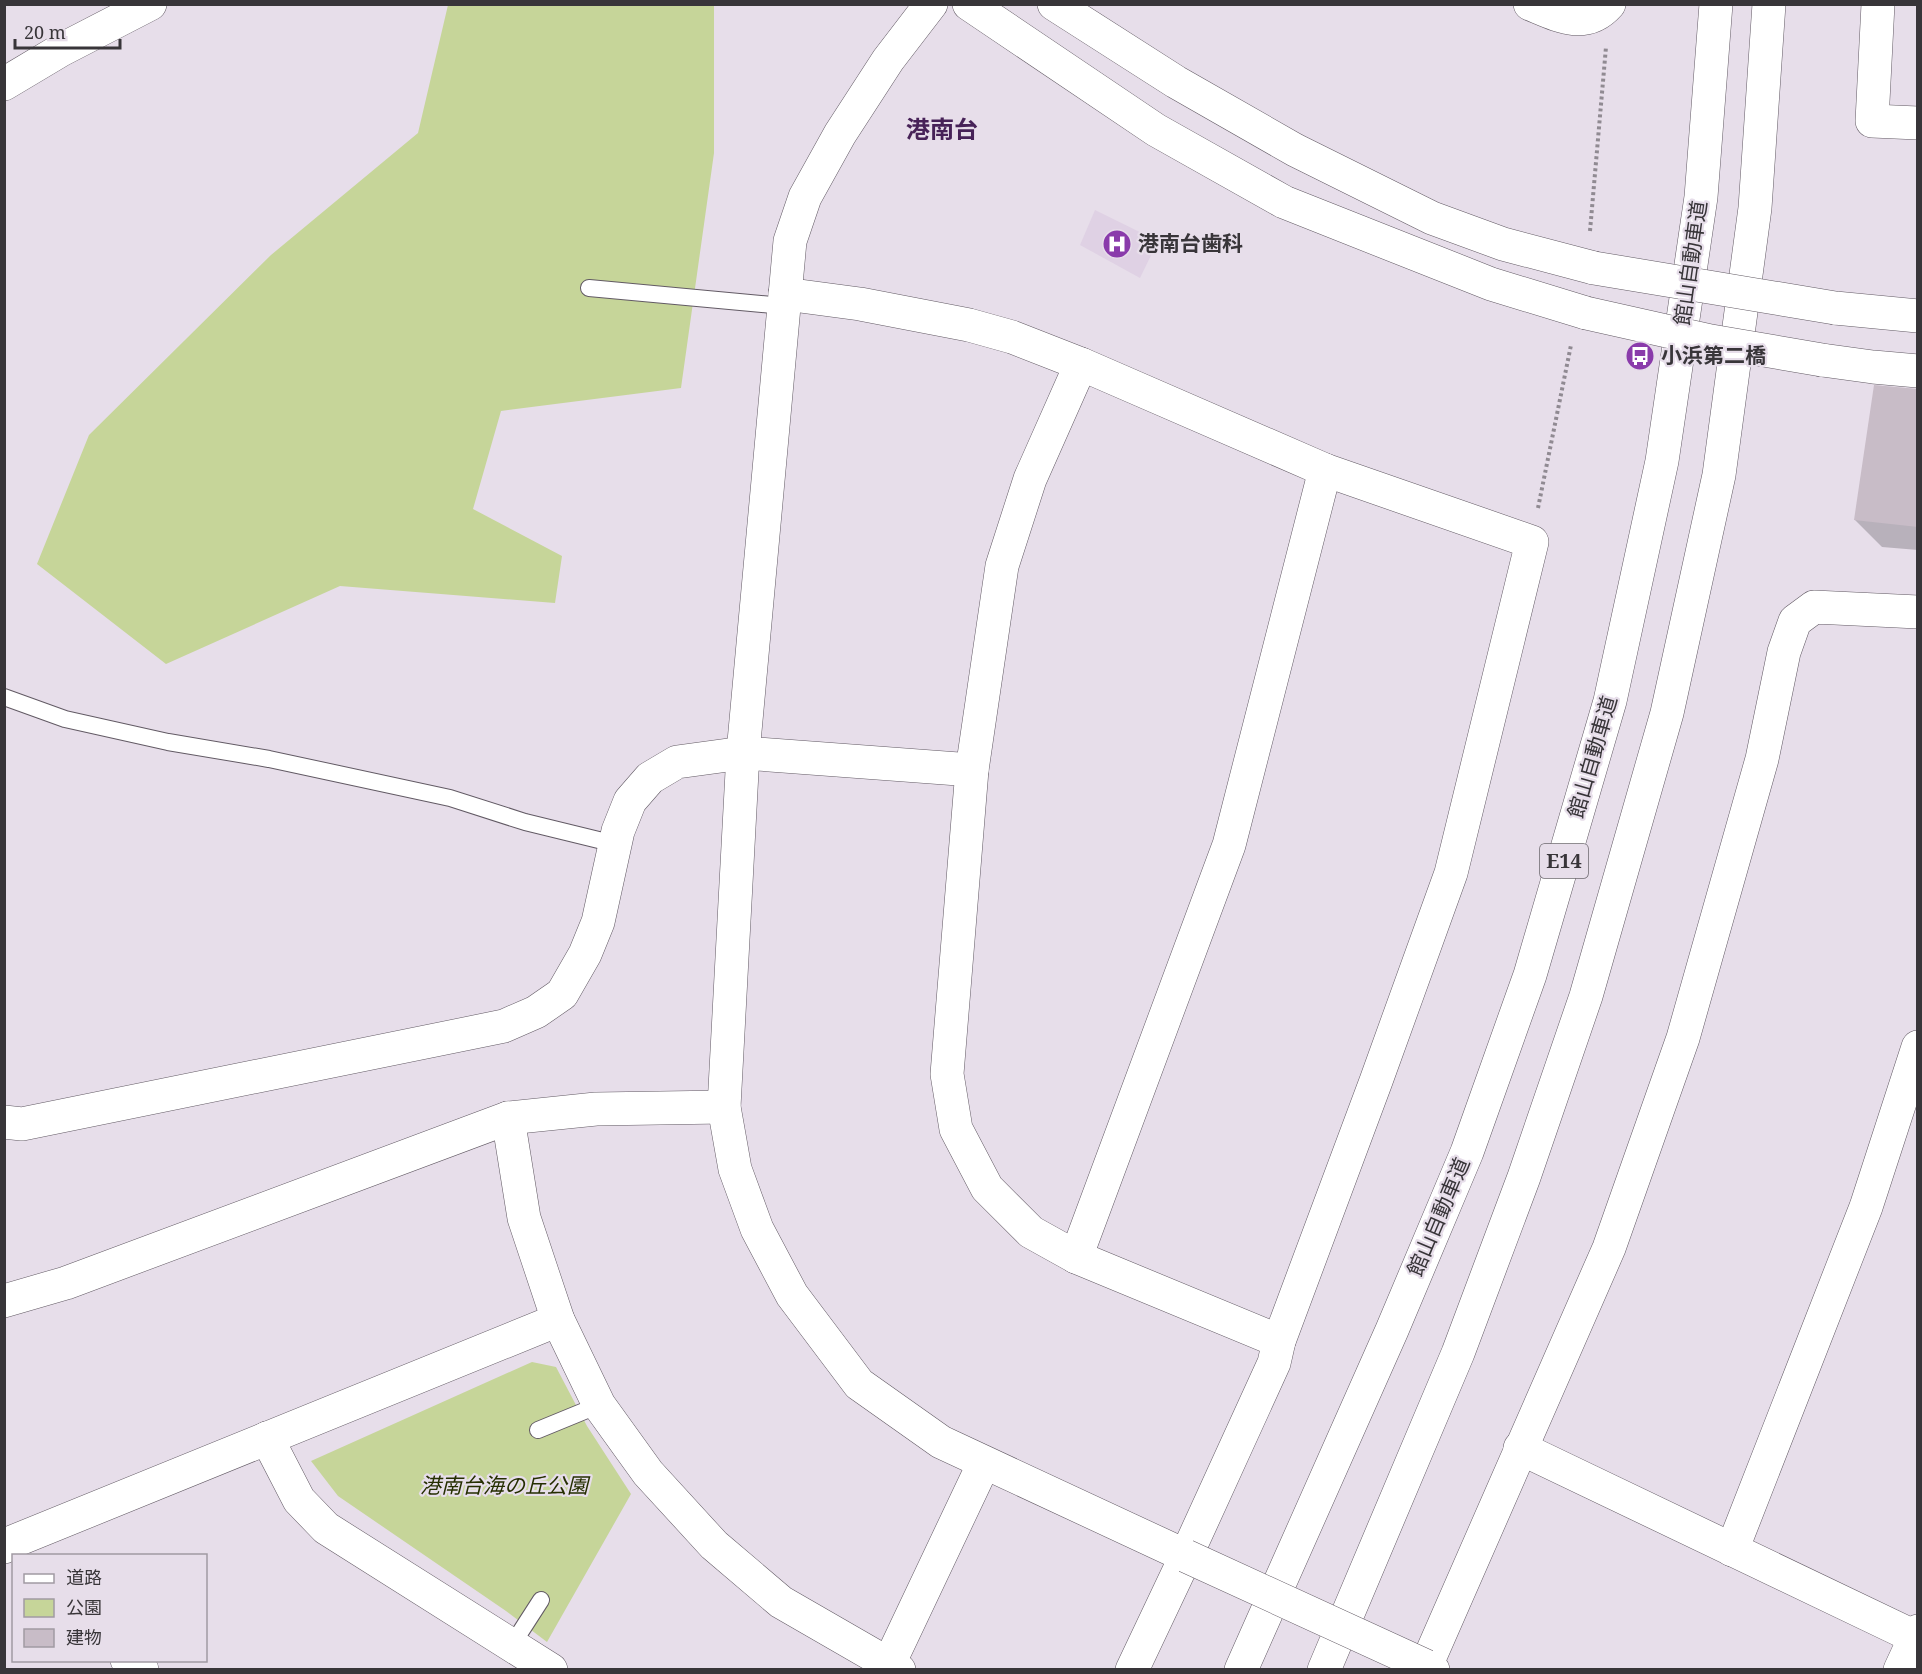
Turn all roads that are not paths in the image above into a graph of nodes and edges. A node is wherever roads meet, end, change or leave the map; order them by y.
1 (150, 4) edge
2 (931, 4) edge
3 (969, 4) edge
4 (1054, 4) edge
5 (1530, 4) edge
6 (1609, 4) edge
7 (1716, 4) edge
8 (1769, 4) edge
9 (1878, 4) edge
10 (4, 84) edge
11 (1917, 123) edge
12 (589, 288) dead end
13 (784, 300) junction
14 (1917, 316) edge
15 (1081, 364) junction
16 (1917, 371) edge
17 (1325, 470) junction
18 (1917, 612) edge
19 (4, 697) edge
20 (743, 753) junction
21 (972, 770) junction
22 (615, 844) junction
23 (1917, 1047) edge
24 (724, 1107) junction
25 (508, 1118) junction
26 (4, 1122) edge
27 (1076, 1257) junction
28 (4, 1301) edge
29 (558, 1320) junction
30 (1279, 1341) junction
31 (599, 1405) junction
32 (538, 1430) dead end
33 (267, 1438) junction
34 (1520, 1448) junction
35 (984, 1463) junction
36 (21, 1547) edge
37 (1732, 1550) junction
38 (1186, 1556) junction
39 (541, 1600) dead end
40 (1916, 1634) edge
41 (512, 1645) junction
42 (892, 1668) edge
43 (1428, 1668) edge
44 (550, 1670) edge
45 (1132, 1670) edge
46 (1241, 1670) edge
47 (1324, 1670) edge
48 (1900, 1670) edge

1 - 10 main road
2 - 13 main road
3 - 16 main road, bridge
4 - 14 main road, bridge
5 - 6 main road
7 - 46 main road, 館山自動車道 / E14
8 - 47 main road, E14
9 - 11 main road
12 - 13 lane
13 - 15 main road
13 - 20 main road
15 - 17 main road
15 - 21 main road
17 - 27 main road
17 - 30 main road
18 - 34 main road
19 - 22 lane
20 - 21 main road
20 - 22 main road
20 - 24 main road
21 - 27 main road
22 - 26 main road
23 - 37 main road
24 - 25 main road
24 - 35 main road
25 - 28 main road
25 - 29 main road
27 - 30 main road
29 - 31 main road
29 - 33 main road
30 - 38 main road
31 - 32 lane
31 - 42 main road
33 - 36 main road
33 - 41 main road
34 - 37 main road
34 - 43 main road
35 - 38 main road
35 - 42 main road
37 - 40 main road
38 - 43 main road, bridge
38 - 45 main road
39 - 41 lane
40 - 48 main road
41 - 44 main road

